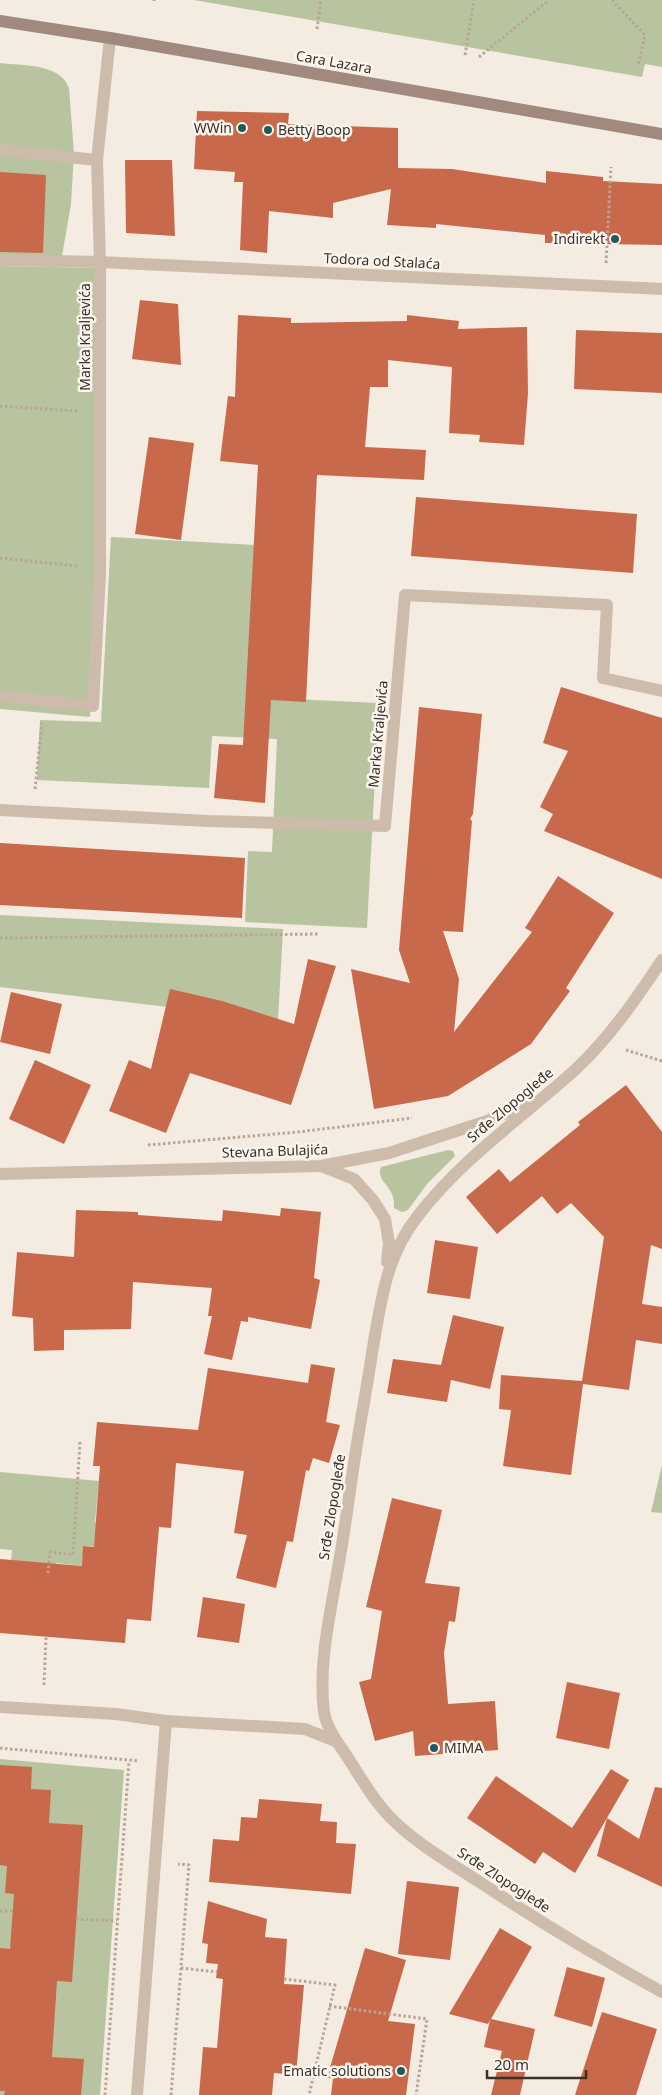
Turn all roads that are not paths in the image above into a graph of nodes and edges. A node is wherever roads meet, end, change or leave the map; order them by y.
1 (0, 21) edge
2 (110, 38) junction
3 (662, 134) edge
4 (0, 150) edge
5 (97, 160) junction
6 (0, 260) edge
7 (100, 262) junction
8 (662, 289) edge
9 (662, 691) edge
10 (0, 696) edge
11 (0, 810) edge
12 (662, 960) edge
13 (540, 1098) junction
14 (321, 1166) junction
15 (0, 1174) edge
16 (385, 1277) junction
17 (0, 1708) edge
18 (166, 1722) junction
19 (335, 1741) junction
20 (662, 1992) edge
21 (137, 2095) edge

1 - 2 street, Cara Lazara
2 - 3 street, Cara Lazara
2 - 5 street, Marka Kraljevića
4 - 5 street
5 - 7 street, Marka Kraljevića
6 - 7 street
7 - 8 street, Todora od Stalaća
7 - 10 street, Marka Kraljevića
9 - 11 street, Marka Kraljevića
12 - 13 street, Srđe Zlopogleđe
13 - 14 street, Stevana Bulajića
13 - 16 street, Srđe Zlopogleđe
14 - 15 street, Stevana Bulajića
14 - 16 street, Srđe Zlopogleđe
16 - 19 street, Srđe Zlopogleđe
17 - 18 street
18 - 19 street
18 - 21 street
19 - 20 street, Srđe Zlopogleđe

